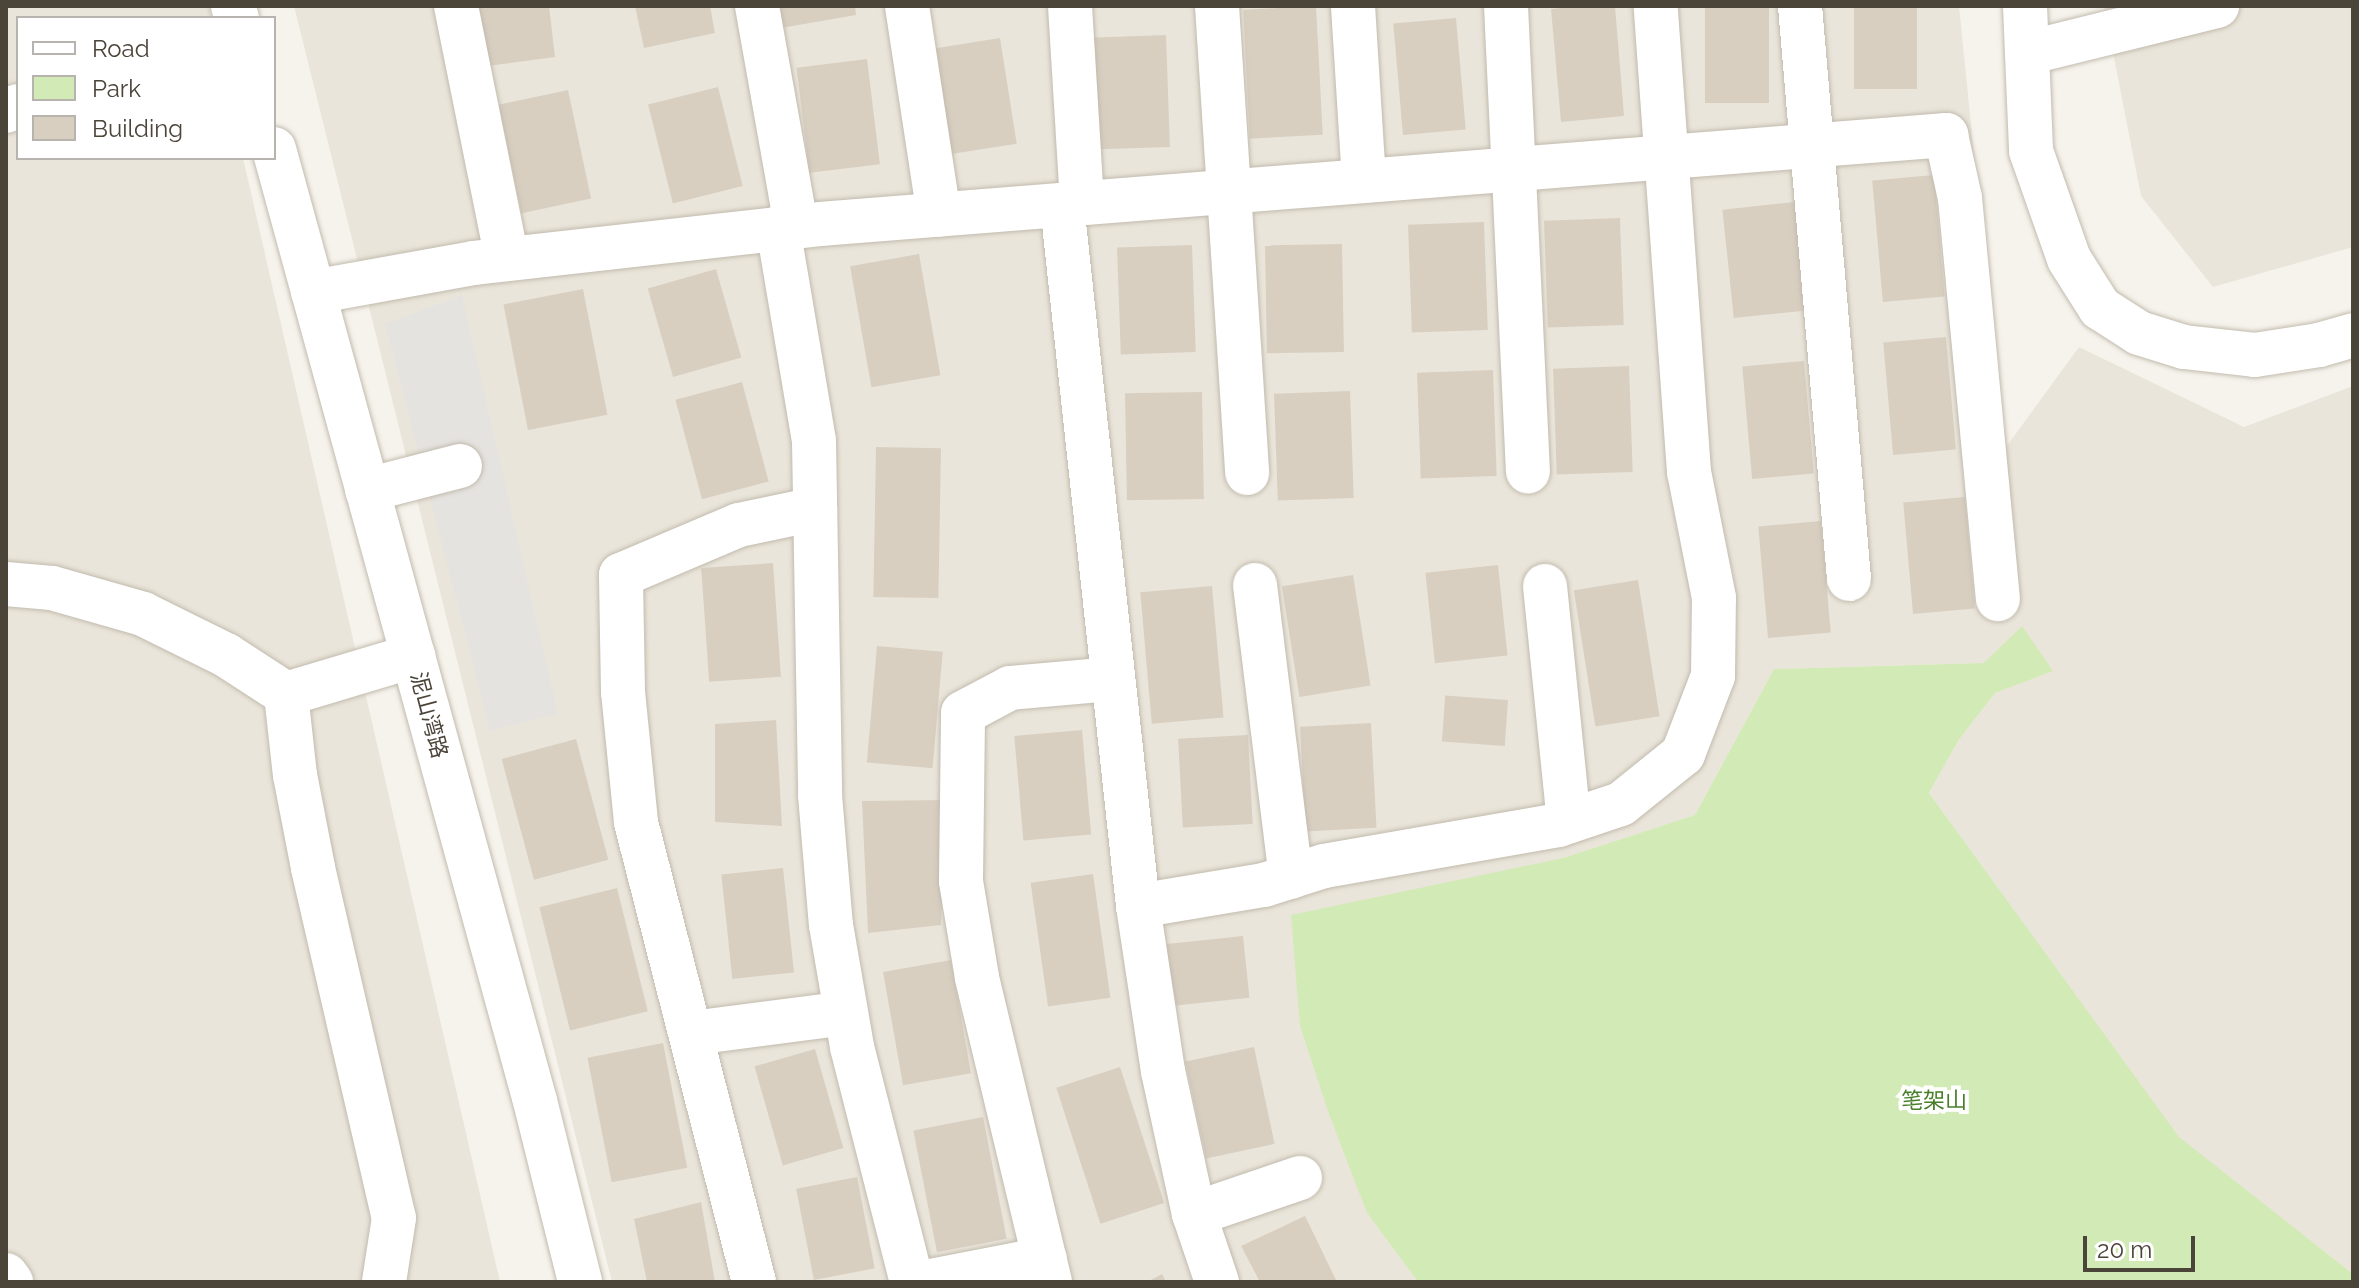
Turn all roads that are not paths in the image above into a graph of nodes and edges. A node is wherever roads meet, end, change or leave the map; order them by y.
1 (456, 6) edge
2 (757, 6) edge
3 (907, 6) edge
4 (1070, 6) edge
5 (1217, 6) edge
6 (1353, 6) edge
7 (1506, 6) edge
8 (1656, 6) edge
9 (1800, 6) edge
10 (2025, 6) edge
11 (2217, 6) edge
12 (2027, 53) junction
13 (1812, 146) junction
14 (276, 156) edge
15 (1667, 158) junction
16 (1514, 169) junction
17 (1364, 181) junction
18 (1228, 192) junction
19 (1072, 204) junction
20 (939, 215) junction
21 (787, 227) junction
22 (507, 259) junction
23 (313, 292) junction
24 (2353, 335) edge
25 (460, 466) dead end
26 (1528, 471) dead end
27 (1247, 473) dead end
28 (367, 490) junction
29 (815, 509) junction
30 (1849, 579) dead end
31 (6, 584) edge
32 (1255, 585) dead end
33 (1545, 586) dead end
34 (1998, 599) dead end
35 (413, 656) junction
36 (1112, 679) junction
37 (286, 694) junction
38 (1569, 821) junction
39 (1291, 877) junction
40 (1138, 906) junction
41 (846, 1013) junction
42 (692, 1033) junction
43 (1300, 1178) dead end
44 (1194, 1214) junction
45 (1047, 1270) edge
46 (6, 1275) edge
47 (11, 1282) edge
48 (384, 1282) edge
49 (580, 1282) edge
50 (754, 1282) edge
51 (912, 1282) edge
52 (925, 1282) edge
53 (1217, 1282) edge

1 - 22 street
2 - 21 street
3 - 20 street
4 - 19 street
5 - 18 street
6 - 17 street
7 - 16 street
8 - 15 street
9 - 13 street
10 - 12 street
11 - 12 street
12 - 24 street
13 - 15 street
13 - 30 street
13 - 34 street
14 - 23 street, 泥山湾路
15 - 16 street
15 - 38 street
16 - 17 street
16 - 26 street
17 - 18 street
18 - 19 street
18 - 27 street
19 - 20 street
19 - 36 street
20 - 21 street
21 - 22 street
21 - 29 street
22 - 23 street
23 - 28 street, 泥山湾路
25 - 28 street
28 - 35 street, 泥山湾路
29 - 41 street
29 - 42 street
31 - 37 street
32 - 39 street
33 - 38 street
35 - 37 street
35 - 49 street, 泥山湾路
36 - 40 street
36 - 45 street
37 - 48 street
38 - 39 street
39 - 40 street
40 - 44 street
41 - 42 street
41 - 51 street
42 - 50 street
43 - 44 street
44 - 53 street
45 - 52 street
46 - 47 street

